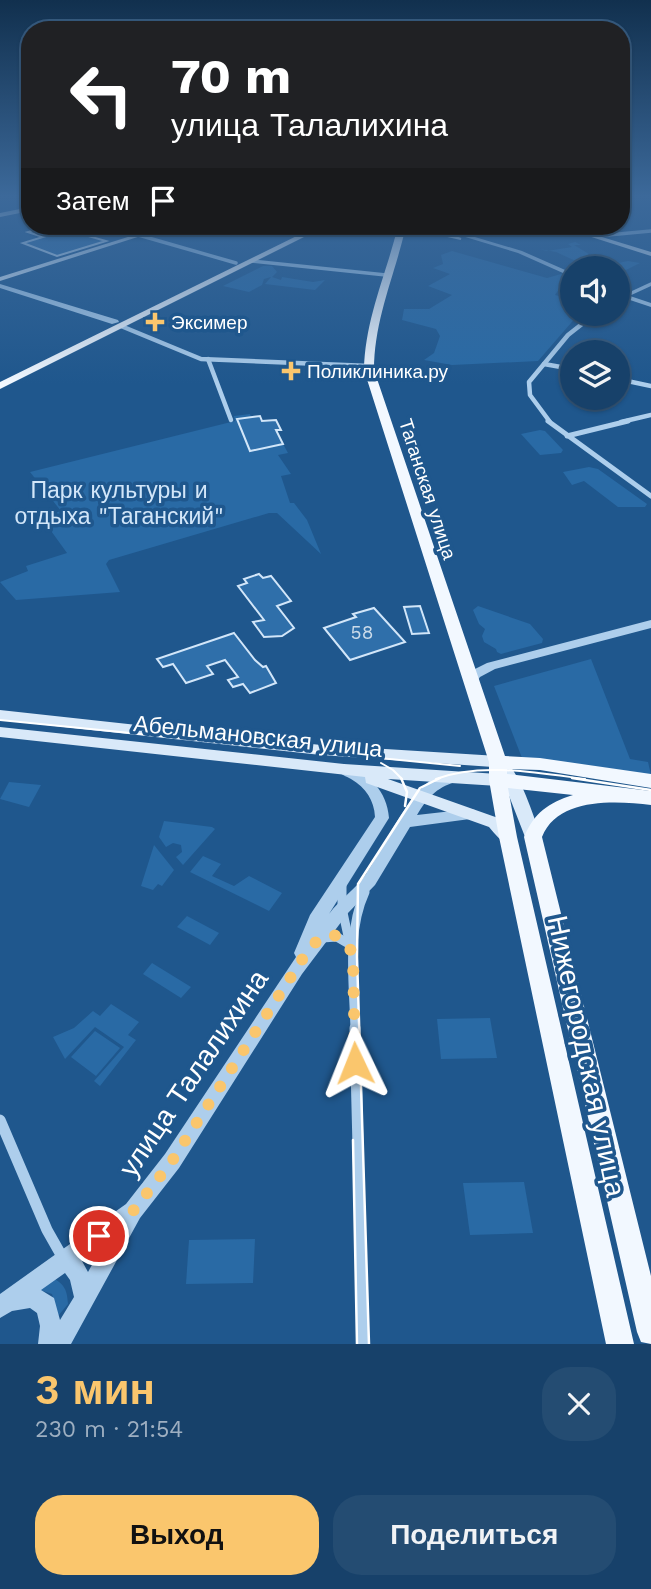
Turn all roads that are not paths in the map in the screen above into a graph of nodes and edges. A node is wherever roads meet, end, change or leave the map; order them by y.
1 (64, 259) edge
2 (221, 259) edge
3 (245, 259) edge
4 (256, 259) edge
5 (391, 259) edge
6 (535, 259) edge
7 (251, 261) junction
8 (236, 263) junction
9 (560, 270) edge
10 (386, 275) junction
11 (0, 279) edge
12 (651, 284) edge
13 (0, 286) edge
14 (630, 292) edge
15 (630, 299) edge
16 (651, 305) edge
17 (118, 324) junction
18 (577, 326) edge
19 (208, 359) junction
20 (544, 364) junction
21 (369, 366) junction
22 (560, 367) edge
23 (0, 378) edge
24 (630, 382) edge
25 (0, 386) edge
26 (651, 386) edge
27 (651, 415) edge
28 (231, 419) dead end
29 (568, 436) junction
30 (651, 496) edge
31 (651, 624) edge
32 (471, 681) junction
33 (0, 715) edge
34 (0, 732) edge
35 (189, 736) junction
36 (183, 753) junction
37 (344, 770) junction
38 (502, 774) junction
39 (450, 778) junction
40 (651, 781) edge
41 (625, 795) junction
42 (421, 796) junction
43 (651, 799) edge
44 (470, 814) junction
45 (406, 822) junction
46 (508, 837) junction
47 (533, 837) junction
48 (341, 881) junction
49 (370, 881) junction
50 (341, 913) junction
51 (320, 914) junction
52 (355, 926) junction
53 (318, 939) junction
54 (350, 945) junction
55 (353, 957) junction
56 (296, 969) junction
57 (0, 1119) edge
58 (133, 1211) junction
59 (64, 1260) junction
60 (84, 1296) junction
61 (3, 1305) edge
62 (651, 1332) edge
63 (50, 1344) edge
64 (59, 1344) edge
65 (363, 1344) edge
66 (620, 1344) edge

1 - 11 main road
2 - 8 street
3 - 8 main road
4 - 7 main road
5 - 10 main road, Таганская улица
6 - 9 street
7 - 10 street
7 - 17 main road
8 - 17 main road
10 - 21 main road, Таганская улица
12 - 14 street
13 - 17 street
15 - 16 street
17 - 19 street
17 - 23 main road
17 - 25 main road
18 - 20 street
19 - 21 street
19 - 28 street
20 - 22 street
20 - 29 street
21 - 32 main road, Таганская улица
24 - 26 street
27 - 29 street
29 - 30 street
31 - 32 street
32 - 38 main road, Таганская улица
33 - 35 main road, Абельмановская улица
34 - 36 main road, Абельмановская улица
35 - 36 street
35 - 38 main road, Абельмановская улица
36 - 37 main road, Абельмановская улица
37 - 39 main road, Абельмановская улица
37 - 42 main road
37 - 48 street, улица Талалихина
38 - 39 main road, Абельмановская улица
38 - 40 main road
38 - 41 main road
38 - 46 main road, Нижегородская улица
38 - 47 main road, Нижегородская улица
39 - 42 street, улица Талалихина
41 - 43 main road
41 - 47 main road
42 - 44 main road
42 - 45 street, улица Талалихина
44 - 45 street
44 - 46 main road
45 - 49 street, улица Талалихина
46 - 66 main road, Нижегородская улица
47 - 62 main road, Нижегородская улица
48 - 50 street
48 - 51 street, улица Талалихина
49 - 50 street, улица Талалихина
49 - 52 street
50 - 51 street
50 - 52 street
50 - 53 street, улица Талалихина
50 - 54 street
51 - 56 street, улица Талалихина
52 - 55 street
53 - 54 street
53 - 56 street, улица Талалихина
54 - 55 street
55 - 65 street
56 - 58 street, улица Талалихина
57 - 59 street
58 - 59 street, улица Талалихина
58 - 60 street
59 - 60 street
59 - 61 street, улица Талалихина
60 - 64 street
61 - 63 street

